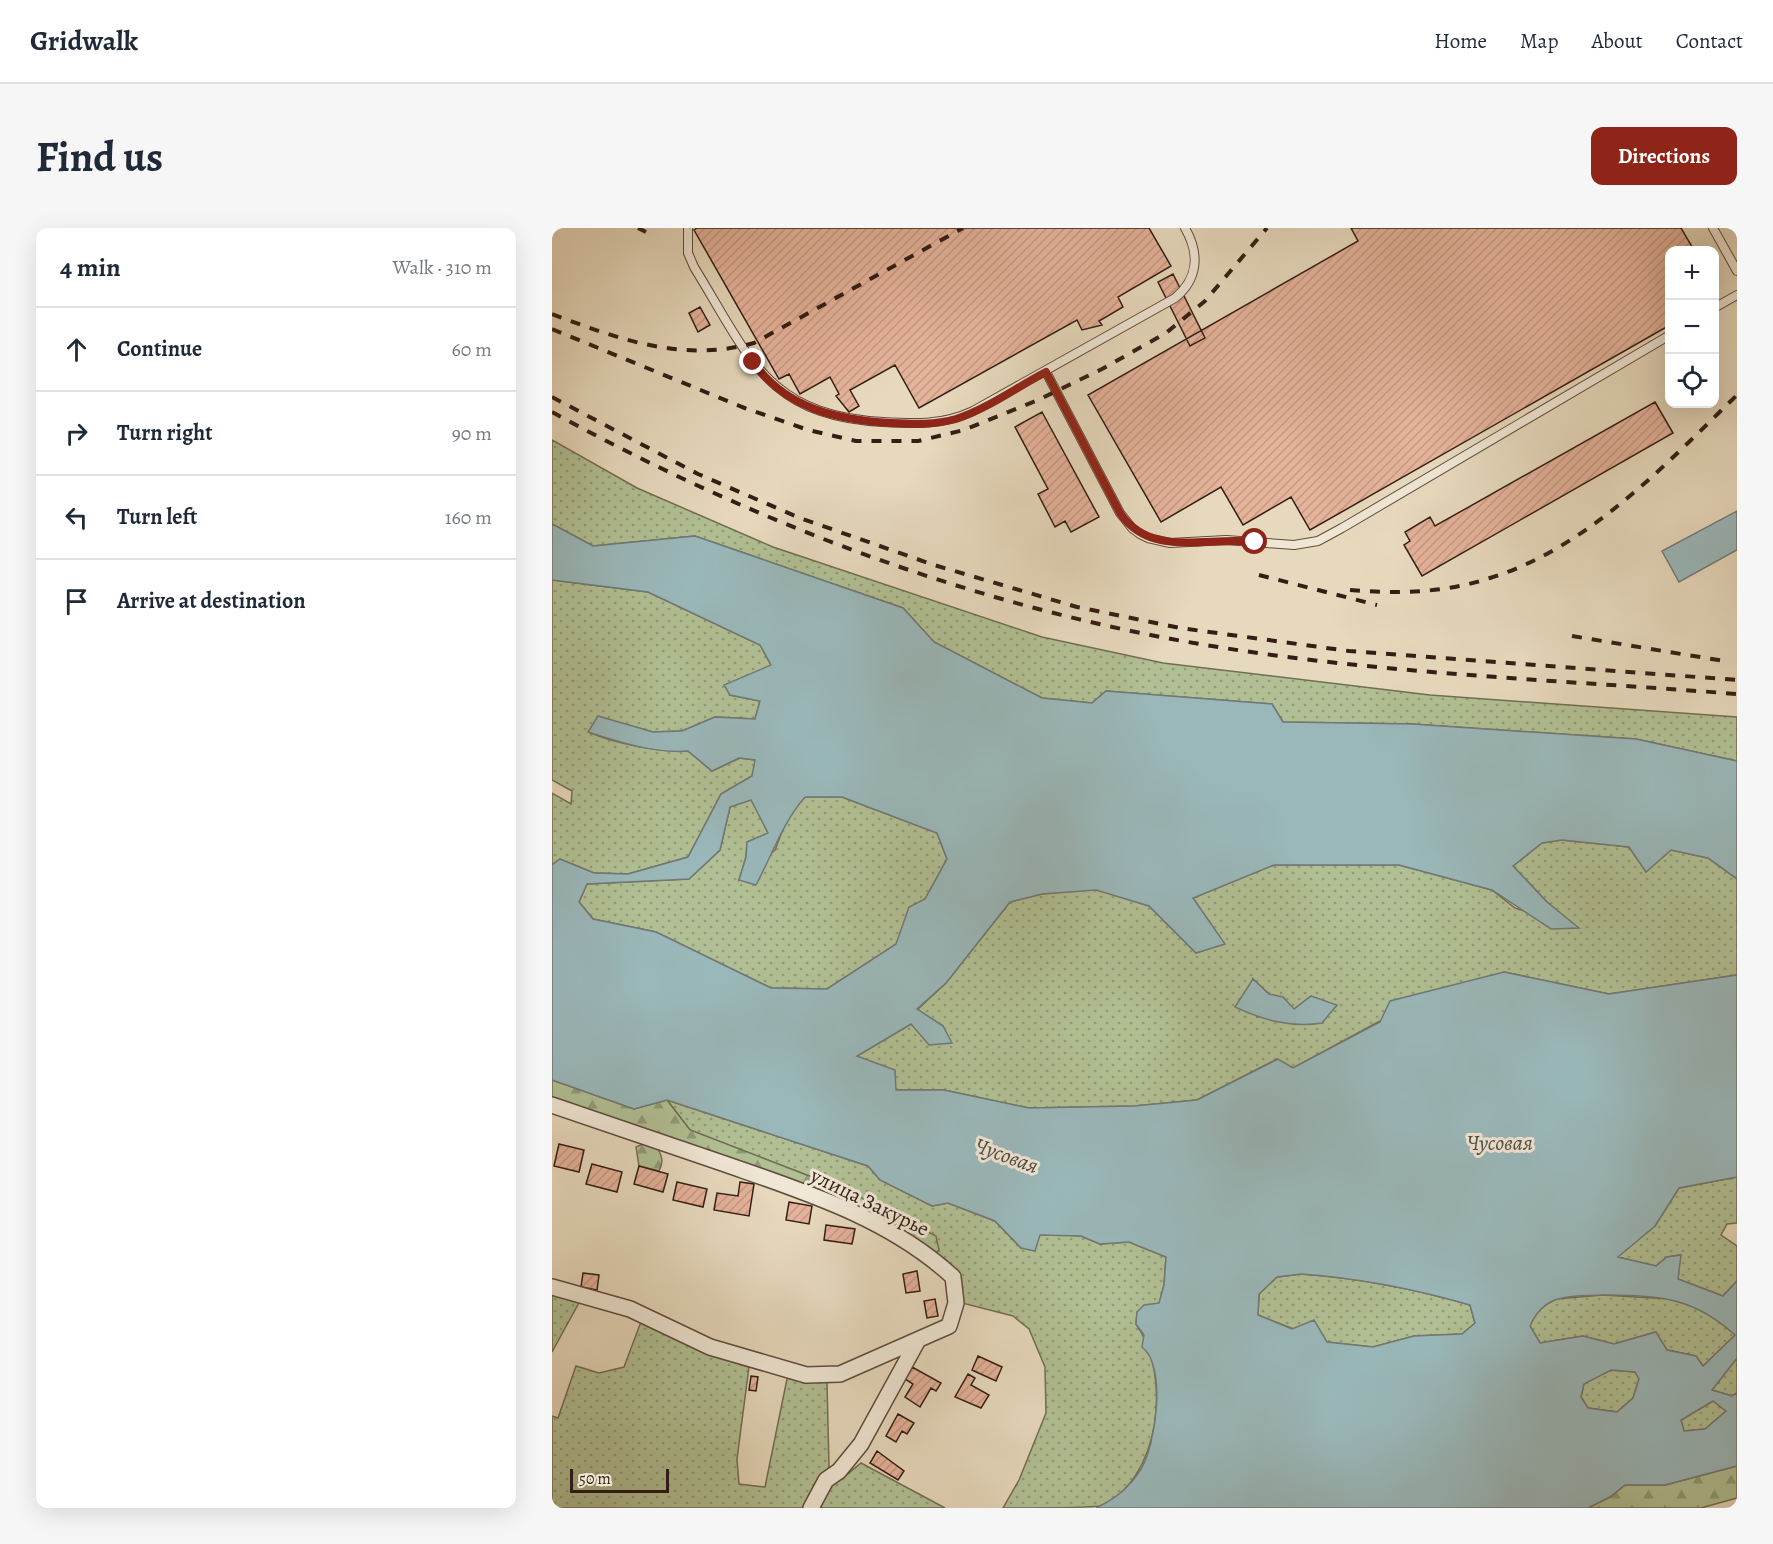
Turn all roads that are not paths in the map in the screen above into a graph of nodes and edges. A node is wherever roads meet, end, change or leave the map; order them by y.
1 (688, 228) edge
2 (1185, 228) edge
3 (1713, 228) edge
4 (1737, 271) edge
5 (1737, 295) edge
6 (1719, 305) edge
7 (1665, 338) edge
8 (1046, 372) junction
9 (552, 1105) edge
10 (552, 1287) edge
11 (918, 1340) junction
12 (811, 1508) edge

1 - 8 lane
2 - 8 lane
3 - 4 lane
5 - 6 lane
7 - 8 lane
9 - 11 street, улица Закурье
10 - 11 street, улица Закурье
11 - 12 street

